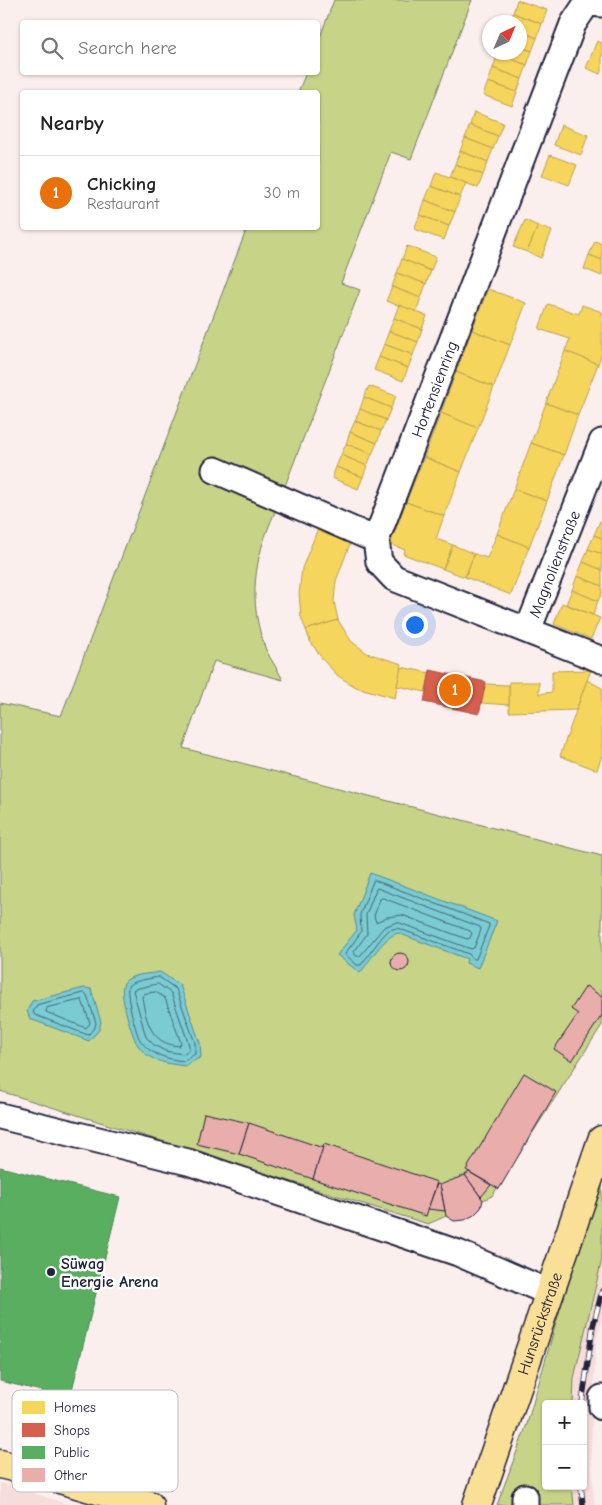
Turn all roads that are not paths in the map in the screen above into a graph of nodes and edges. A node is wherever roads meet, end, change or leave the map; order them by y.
1 (597, 2) edge
2 (602, 442) edge
3 (215, 470) dead end
4 (376, 540) junction
5 (528, 630) junction
6 (602, 660) edge
7 (0, 1116) edge
8 (602, 1140) edge
9 (550, 1292) junction
10 (602, 1398) edge
11 (602, 1407) edge
12 (105, 1492) edge
13 (149, 1505) edge
14 (477, 1505) edge

1 - 4 street, Hortensienring
2 - 5 street, Magnolienstraße
3 - 4 street
4 - 5 street
5 - 6 street
7 - 9 street
8 - 9 main road, Hunsrückstraße
9 - 14 main road, Hunsrückstraße
10 - 11 street
12 - 13 main road

